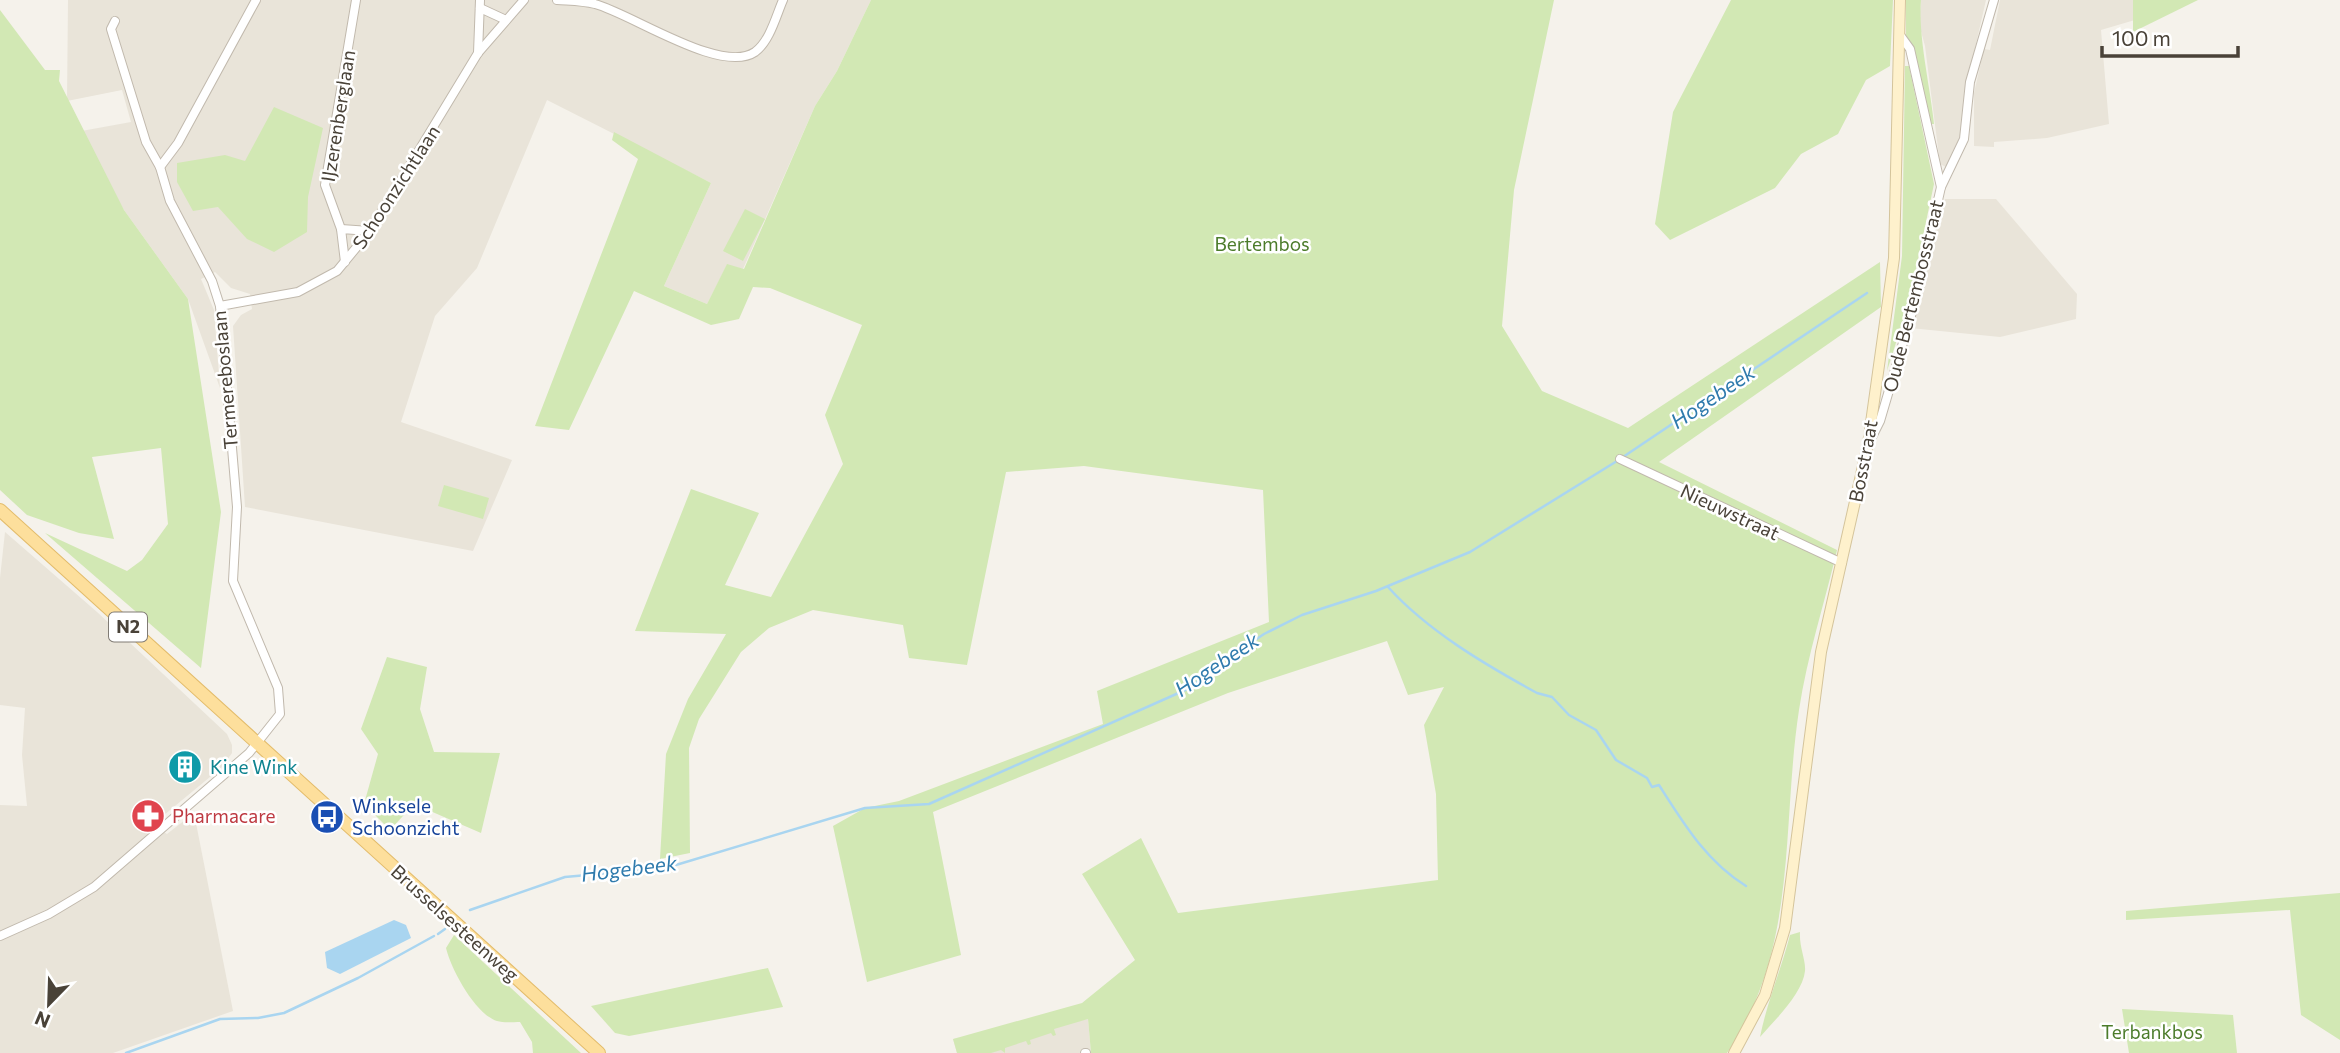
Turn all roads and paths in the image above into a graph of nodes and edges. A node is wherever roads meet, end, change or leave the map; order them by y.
1 (256, 0) edge
2 (356, 0) edge
3 (524, 0) edge
4 (557, 0) edge
5 (783, 0) edge
6 (1900, 0) edge
7 (1994, 0) edge
8 (480, 4) edge
9 (506, 20) junction
10 (115, 21) dead end
11 (1900, 34) junction
12 (478, 53) junction
13 (160, 167) junction
14 (1941, 187) junction
15 (341, 229) junction
16 (370, 231) junction
17 (345, 263) junction
18 (220, 306) junction
19 (1868, 444) junction
20 (1620, 460) dead end
21 (0, 510) edge
22 (1842, 563) junction
23 (257, 744) junction
24 (0, 936) edge
25 (599, 1053) edge
26 (1734, 1053) edge

1 - 13 street
2 - 15 street, IJzerenberglaan
3 - 9 street, Schoonzichtlaan
4 - 5 street
6 - 11 street, Bosstraat
7 - 14 street, Oude Bertembosstraat
8 - 9 street
8 - 12 street
9 - 12 street, Schoonzichtlaan
10 - 13 street, Termereboslaan
11 - 14 street, Oude Bertembosstraat
11 - 19 street, Bosstraat
12 - 16 street, Schoonzichtlaan
13 - 18 street, Termereboslaan
14 - 19 street, Oude Bertembosstraat
15 - 16 street
15 - 17 street, IJzerenberglaan
16 - 17 street, Schoonzichtlaan
17 - 18 street, Schoonzichtlaan
18 - 23 street, Termereboslaan
19 - 22 street, Bosstraat
20 - 22 street, Nieuwstraat
21 - 23 main road, Brusselsesteenweg / N2
22 - 26 street, Bosstraat
23 - 24 street, Termereboslaan
23 - 25 main road, Brusselsesteenweg / N2

